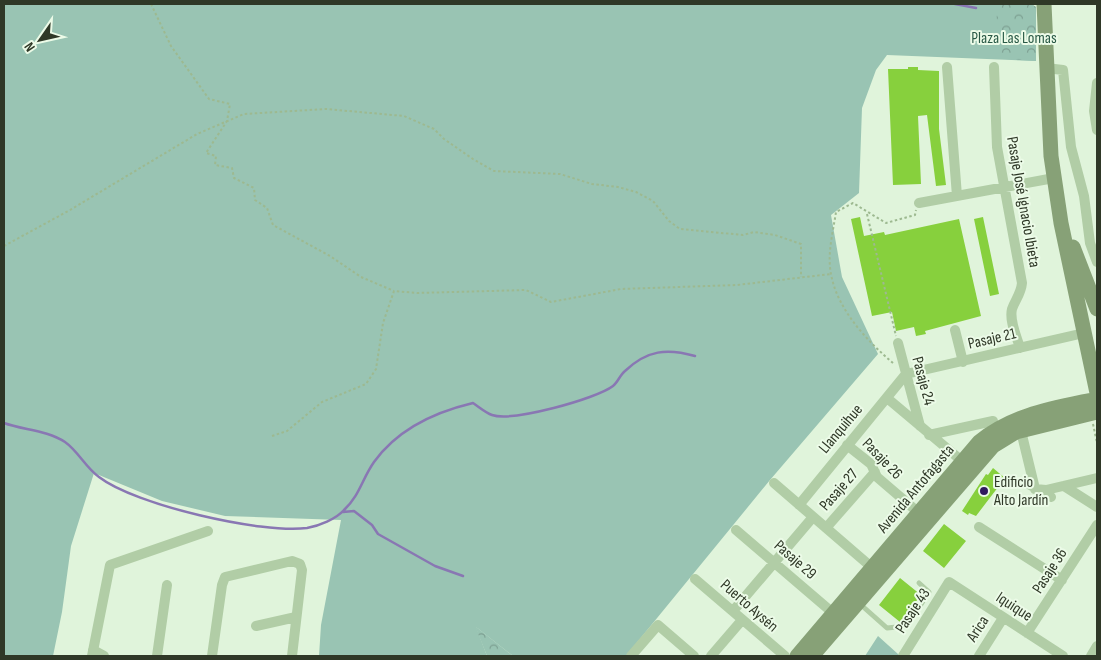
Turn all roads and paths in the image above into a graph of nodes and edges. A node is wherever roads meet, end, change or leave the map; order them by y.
1 (151, 4) edge
2 (1044, 4) edge
3 (947, 67) dead end
4 (994, 67) dead end
5 (1046, 68) junction
6 (1097, 83) edge
7 (227, 121) junction
8 (1097, 130) edge
9 (1054, 178) junction
10 (1003, 188) junction
11 (957, 196) junction
12 (1058, 198) junction
13 (919, 203) joint
14 (867, 214) junction
15 (4, 246) edge
16 (1097, 262) edge
17 (831, 274) junction
18 (801, 277) junction
19 (394, 291) junction
20 (1096, 301) edge
21 (955, 330) dead end
22 (1084, 333) junction
23 (898, 343) joint
24 (1020, 348) junction
25 (963, 362) junction
26 (906, 374) junction
27 (1097, 393) edge
28 (887, 398) junction
29 (1097, 398) edge
30 (1094, 413) edge
31 (994, 421) dead end
32 (920, 426) junction
33 (1021, 431) junction
34 (929, 435) junction
35 (272, 436) dead end
36 (1097, 443) edge
37 (847, 444) junction
38 (962, 461) junction
39 (875, 472) junction
40 (1097, 478) edge
41 (1025, 482) dead end
42 (774, 483) dead end
43 (1064, 486) junction
44 (1035, 489) junction
45 (1051, 498) dead end
46 (799, 505) junction
47 (1097, 507) edge
48 (919, 513) junction
49 (813, 517) junction
50 (1097, 525) edge
51 (980, 527) dead end
52 (826, 528) junction
53 (208, 530) dead end
54 (736, 530) dead end
55 (774, 562) junction
56 (876, 571) junction
57 (695, 579) dead end
58 (1062, 580) junction
59 (949, 582) joint
60 (919, 583) dead end
61 (168, 585) dead end
62 (858, 602) junction
63 (733, 612) junction
64 (834, 613) junction
65 (296, 617) junction
66 (1004, 618) junction
67 (742, 620) junction
68 (256, 626) dead end
69 (1027, 633) junction
70 (1097, 646) edge
71 (92, 653) edge
72 (104, 656) edge
73 (157, 656) edge
74 (212, 656) edge
75 (292, 656) edge
76 (631, 656) edge
77 (694, 656) edge
78 (711, 656) edge
79 (784, 656) edge
80 (797, 656) edge
81 (812, 656) edge
82 (903, 656) edge
83 (979, 656) edge
84 (1063, 656) edge
85 (1090, 656) edge

1 - 7 path
2 - 5 street
3 - 11 street
4 - 10 street, Pasaje José Ignacio Ibieta
5 - 9 street
5 - 16 street
6 - 8 street
7 - 15 path
7 - 18 path
7 - 19 path
9 - 10 street
9 - 12 street
10 - 11 street
10 - 24 street, Pasaje José Ignacio Ibieta
11 - 13 street
12 - 20 street
12 - 22 street
13 - 14 path
14 - 17 path
14 - 23 path
17 - 18 path
17 - 26 path
18 - 19 path
19 - 35 path
21 - 25 street
22 - 24 street, Pasaje 21
22 - 27 street
23 - 26 street, Pasaje 24
24 - 25 street, Pasaje 21
25 - 26 street, Pasaje 21
26 - 28 street, Llanquihue
26 - 32 street, Pasaje 24
28 - 32 street
28 - 37 street, Llanquihue
29 - 38 street, Avenida Antofagasta
30 - 33 street, Avenida Antofagasta
30 - 36 path
31 - 34 street
32 - 34 street
33 - 44 street
33 - 56 street, Avenida Antofagasta
34 - 38 street
37 - 39 street, Pasaje 26
37 - 46 street, Llanquihue
38 - 48 street, Avenida Antofagasta
39 - 48 street, Pasaje 26
39 - 52 street, Pasaje 27
40 - 43 street
41 - 44 street
42 - 46 street
43 - 44 street
43 - 47 street
44 - 45 street
46 - 49 street
48 - 56 street, Avenida Antofagasta
49 - 52 street
49 - 55 street
50 - 58 street, Pasaje 36
51 - 58 street
52 - 56 street
53 - 71 street
54 - 55 street, Pasaje 29
55 - 63 street
55 - 64 street, Pasaje 29
56 - 62 street, Avenida Antofagasta
56 - 64 street, Avenida Antofagasta
57 - 63 street, Puerto Aysén
58 - 69 street, Pasaje 36
59 - 66 street, Iquique
59 - 82 street, Pasaje 43
60 - 62 lane
61 - 73 street
62 - 81 street, Avenida Antofagasta
63 - 67 street, Puerto Aysén
64 - 80 street, Avenida Antofagasta
65 - 68 street
65 - 74 street
65 - 75 street
66 - 69 street, Iquique
66 - 83 street, Arica
67 - 78 street
67 - 79 street, Puerto Aysén
69 - 84 street, Iquique
70 - 85 street
71 - 72 street
76 - 77 street

